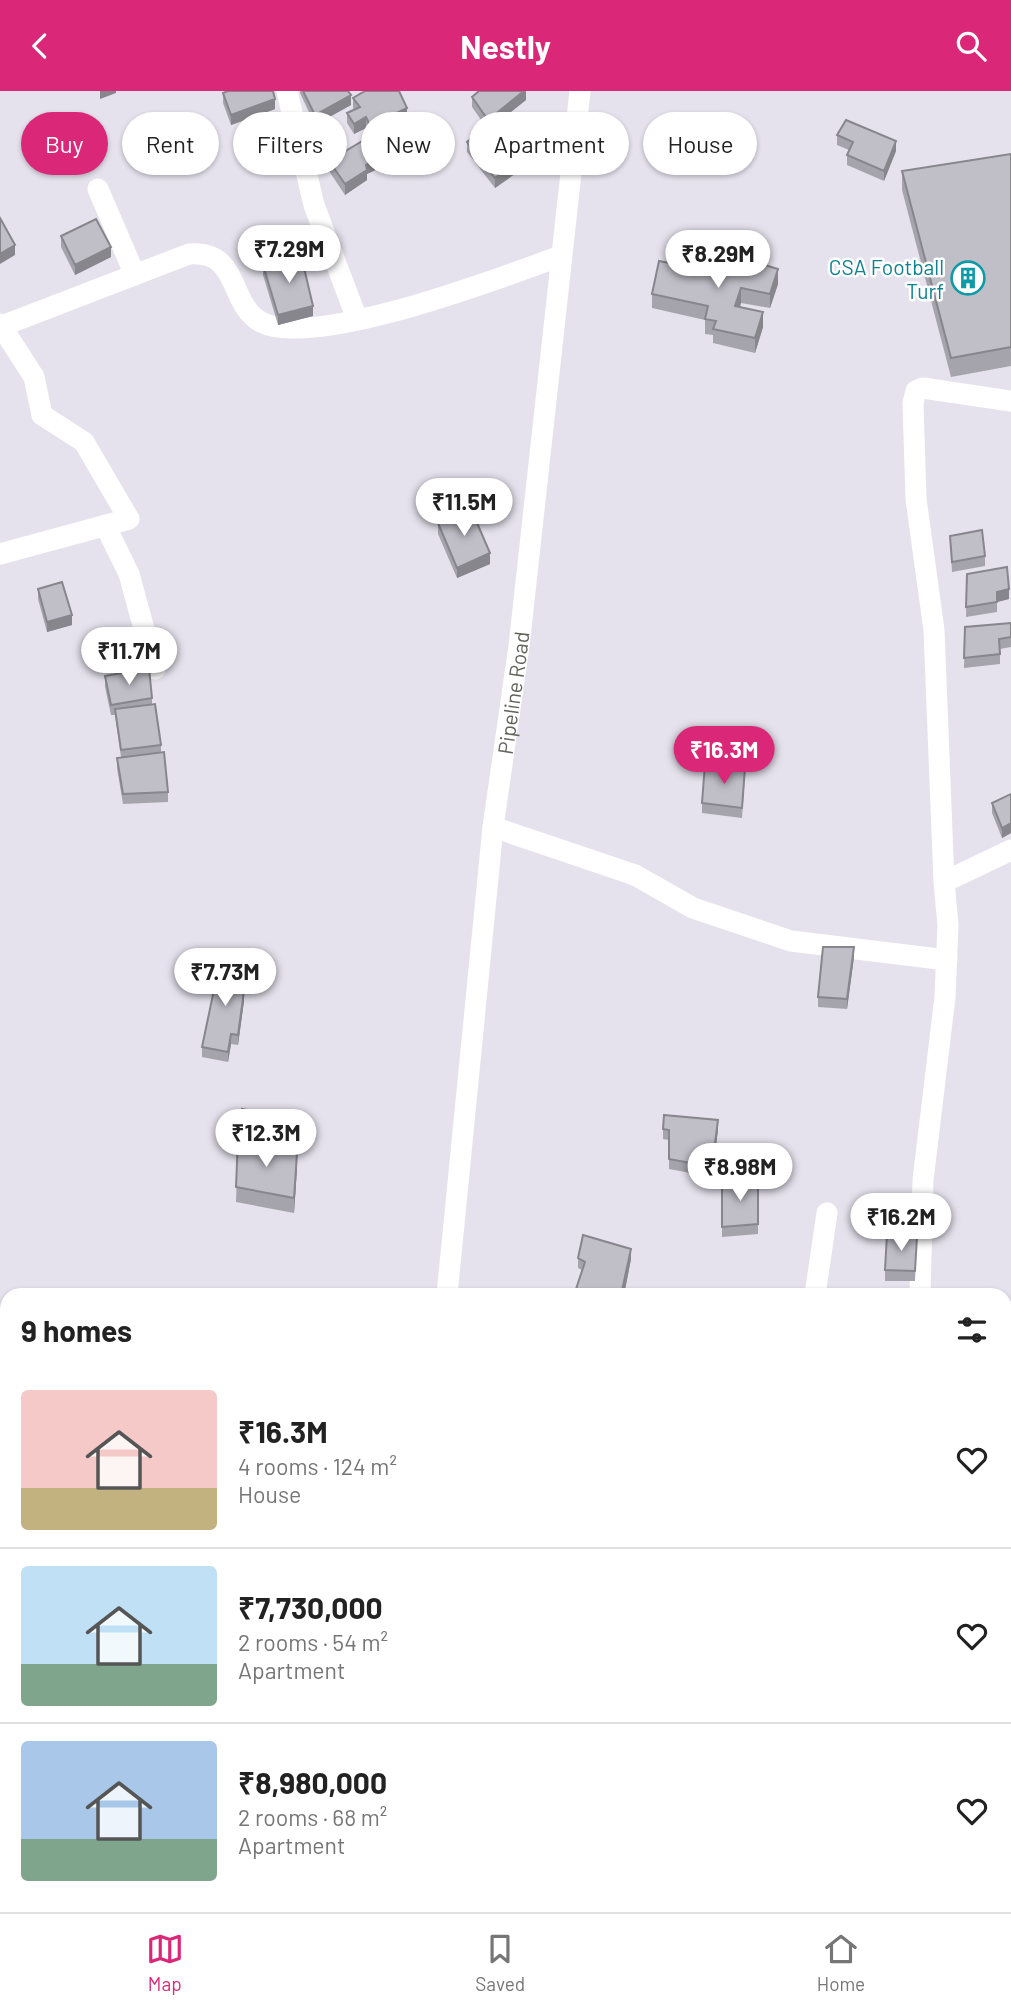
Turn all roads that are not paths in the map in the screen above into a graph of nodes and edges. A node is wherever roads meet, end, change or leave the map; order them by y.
1 (287, 91) edge
2 (580, 91) edge
3 (98, 189) dead end
4 (561, 256) junction
5 (135, 275) junction
6 (357, 319) junction
7 (1, 325) edge
8 (1011, 401) edge
9 (105, 525) junction
10 (0, 554) edge
11 (155, 669) dead end
12 (493, 827) junction
13 (1011, 850) edge
14 (944, 882) junction
15 (947, 960) junction
16 (827, 1213) dead end
17 (448, 1288) edge
18 (816, 1288) edge
19 (920, 1288) edge

1 - 6 street
2 - 4 street, Pipeline Road
3 - 5 street
4 - 6 street
4 - 12 street, Pipeline Road
5 - 6 street
5 - 7 street
7 - 9 street
8 - 14 street
9 - 10 street
9 - 11 street
12 - 15 street
12 - 17 street, Pipeline Road
13 - 14 street
14 - 15 street
15 - 19 street
16 - 18 street

